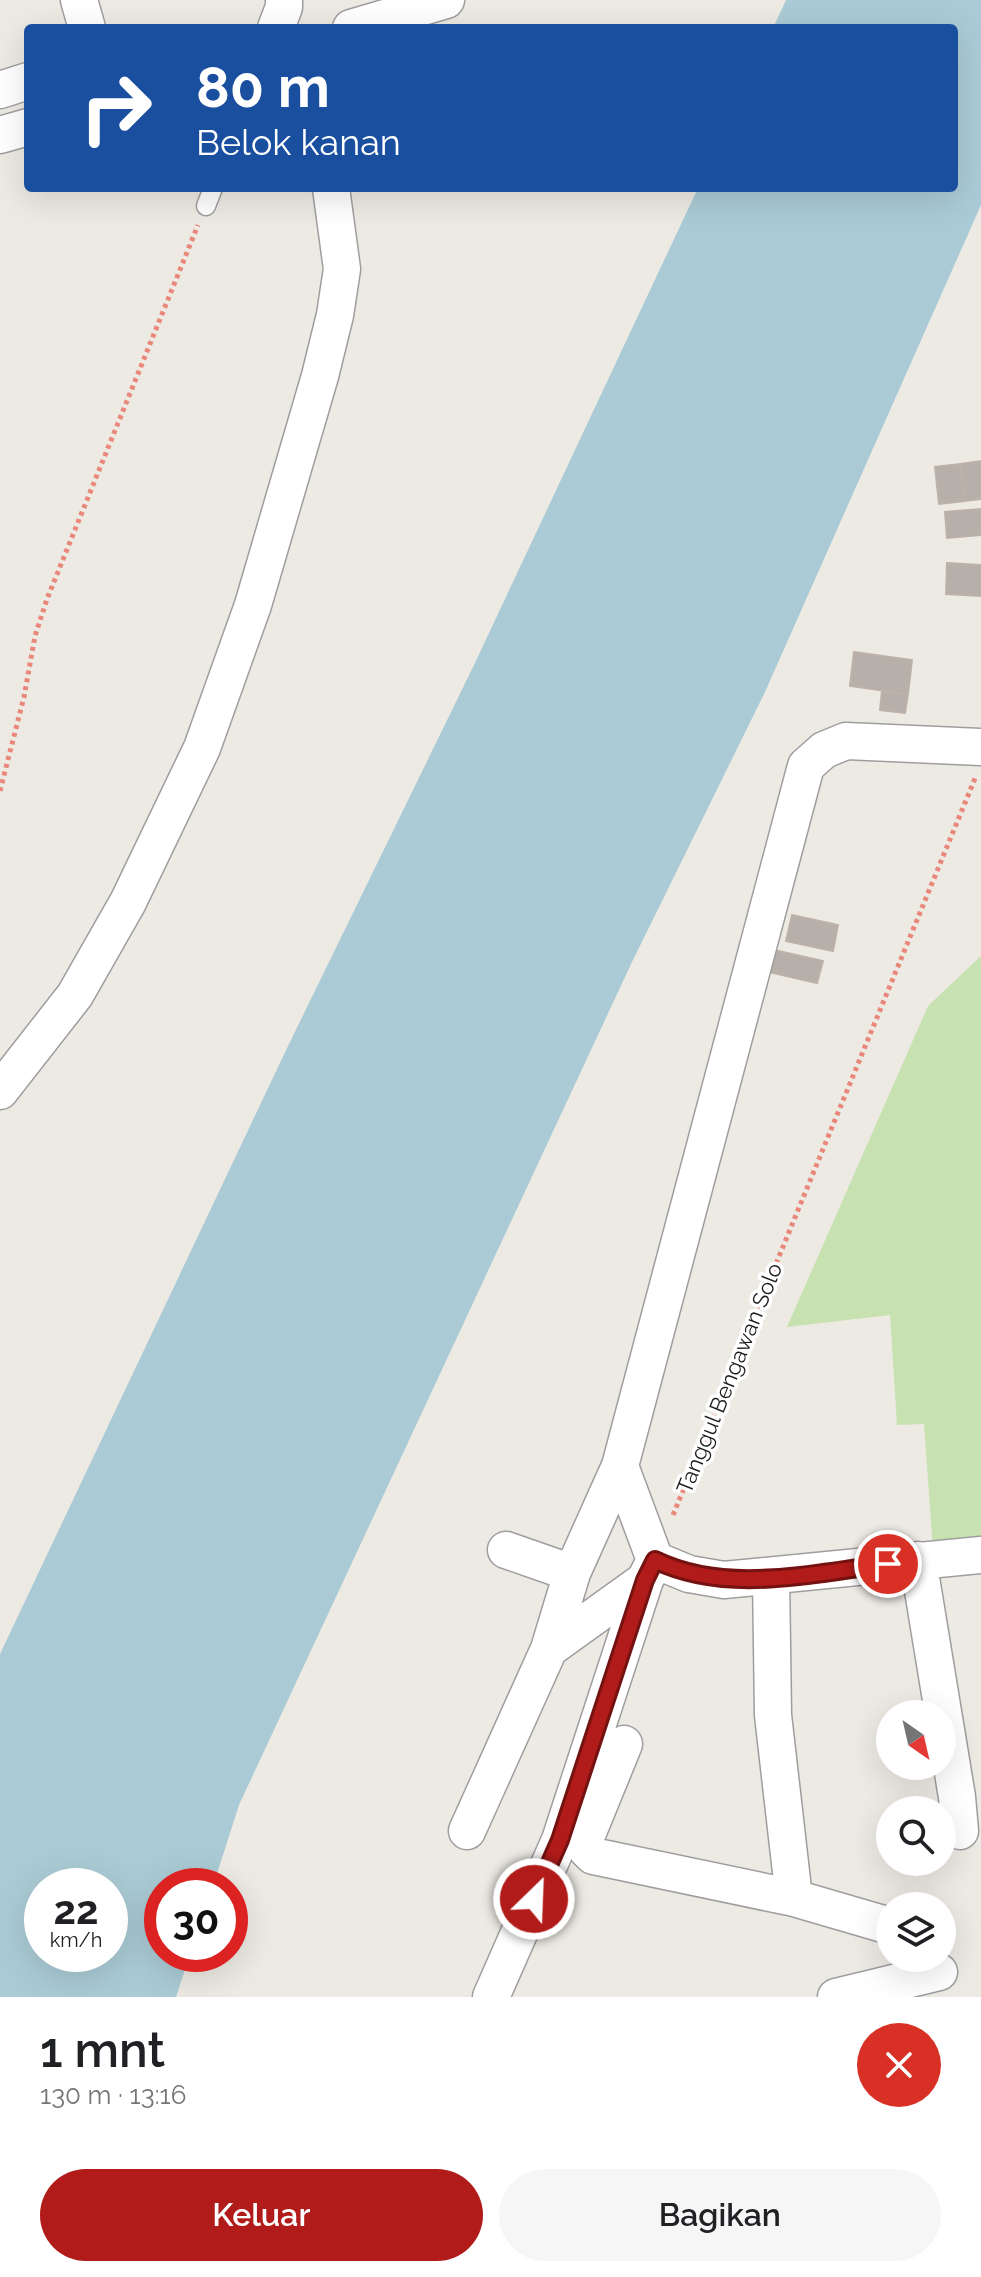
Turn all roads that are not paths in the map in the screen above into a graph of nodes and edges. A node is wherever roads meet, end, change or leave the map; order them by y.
1 (79, 0) edge
2 (446, 0) edge
3 (411, 21) edge
4 (86, 24) edge
5 (385, 24) edge
6 (24, 82) edge
7 (0, 90) edge
8 (24, 128) edge
9 (0, 135) edge
10 (332, 192) edge
11 (981, 747) edge
12 (0, 1091) edge
13 (620, 1466) junction
14 (506, 1550) dead end
15 (918, 1560) junction
16 (980, 1561) edge
17 (650, 1570) junction
18 (572, 1573) junction
19 (771, 1577) junction
20 (549, 1649) junction
21 (624, 1744) dead end
22 (467, 1831) dead end
23 (960, 1831) dead end
24 (794, 1898) junction
25 (876, 1922) edge
26 (938, 1976) edge
27 (491, 1997) edge
28 (836, 1997) edge

1 - 4 street
2 - 3 street
3 - 5 street
6 - 7 street
8 - 9 street
10 - 12 street
11 - 13 street
13 - 17 street
13 - 18 street
14 - 18 street
15 - 16 street
15 - 19 street
15 - 23 street
17 - 19 street
17 - 20 street
17 - 27 street
18 - 20 street
19 - 24 street
20 - 22 street
21 - 24 street
24 - 25 street
26 - 28 street

